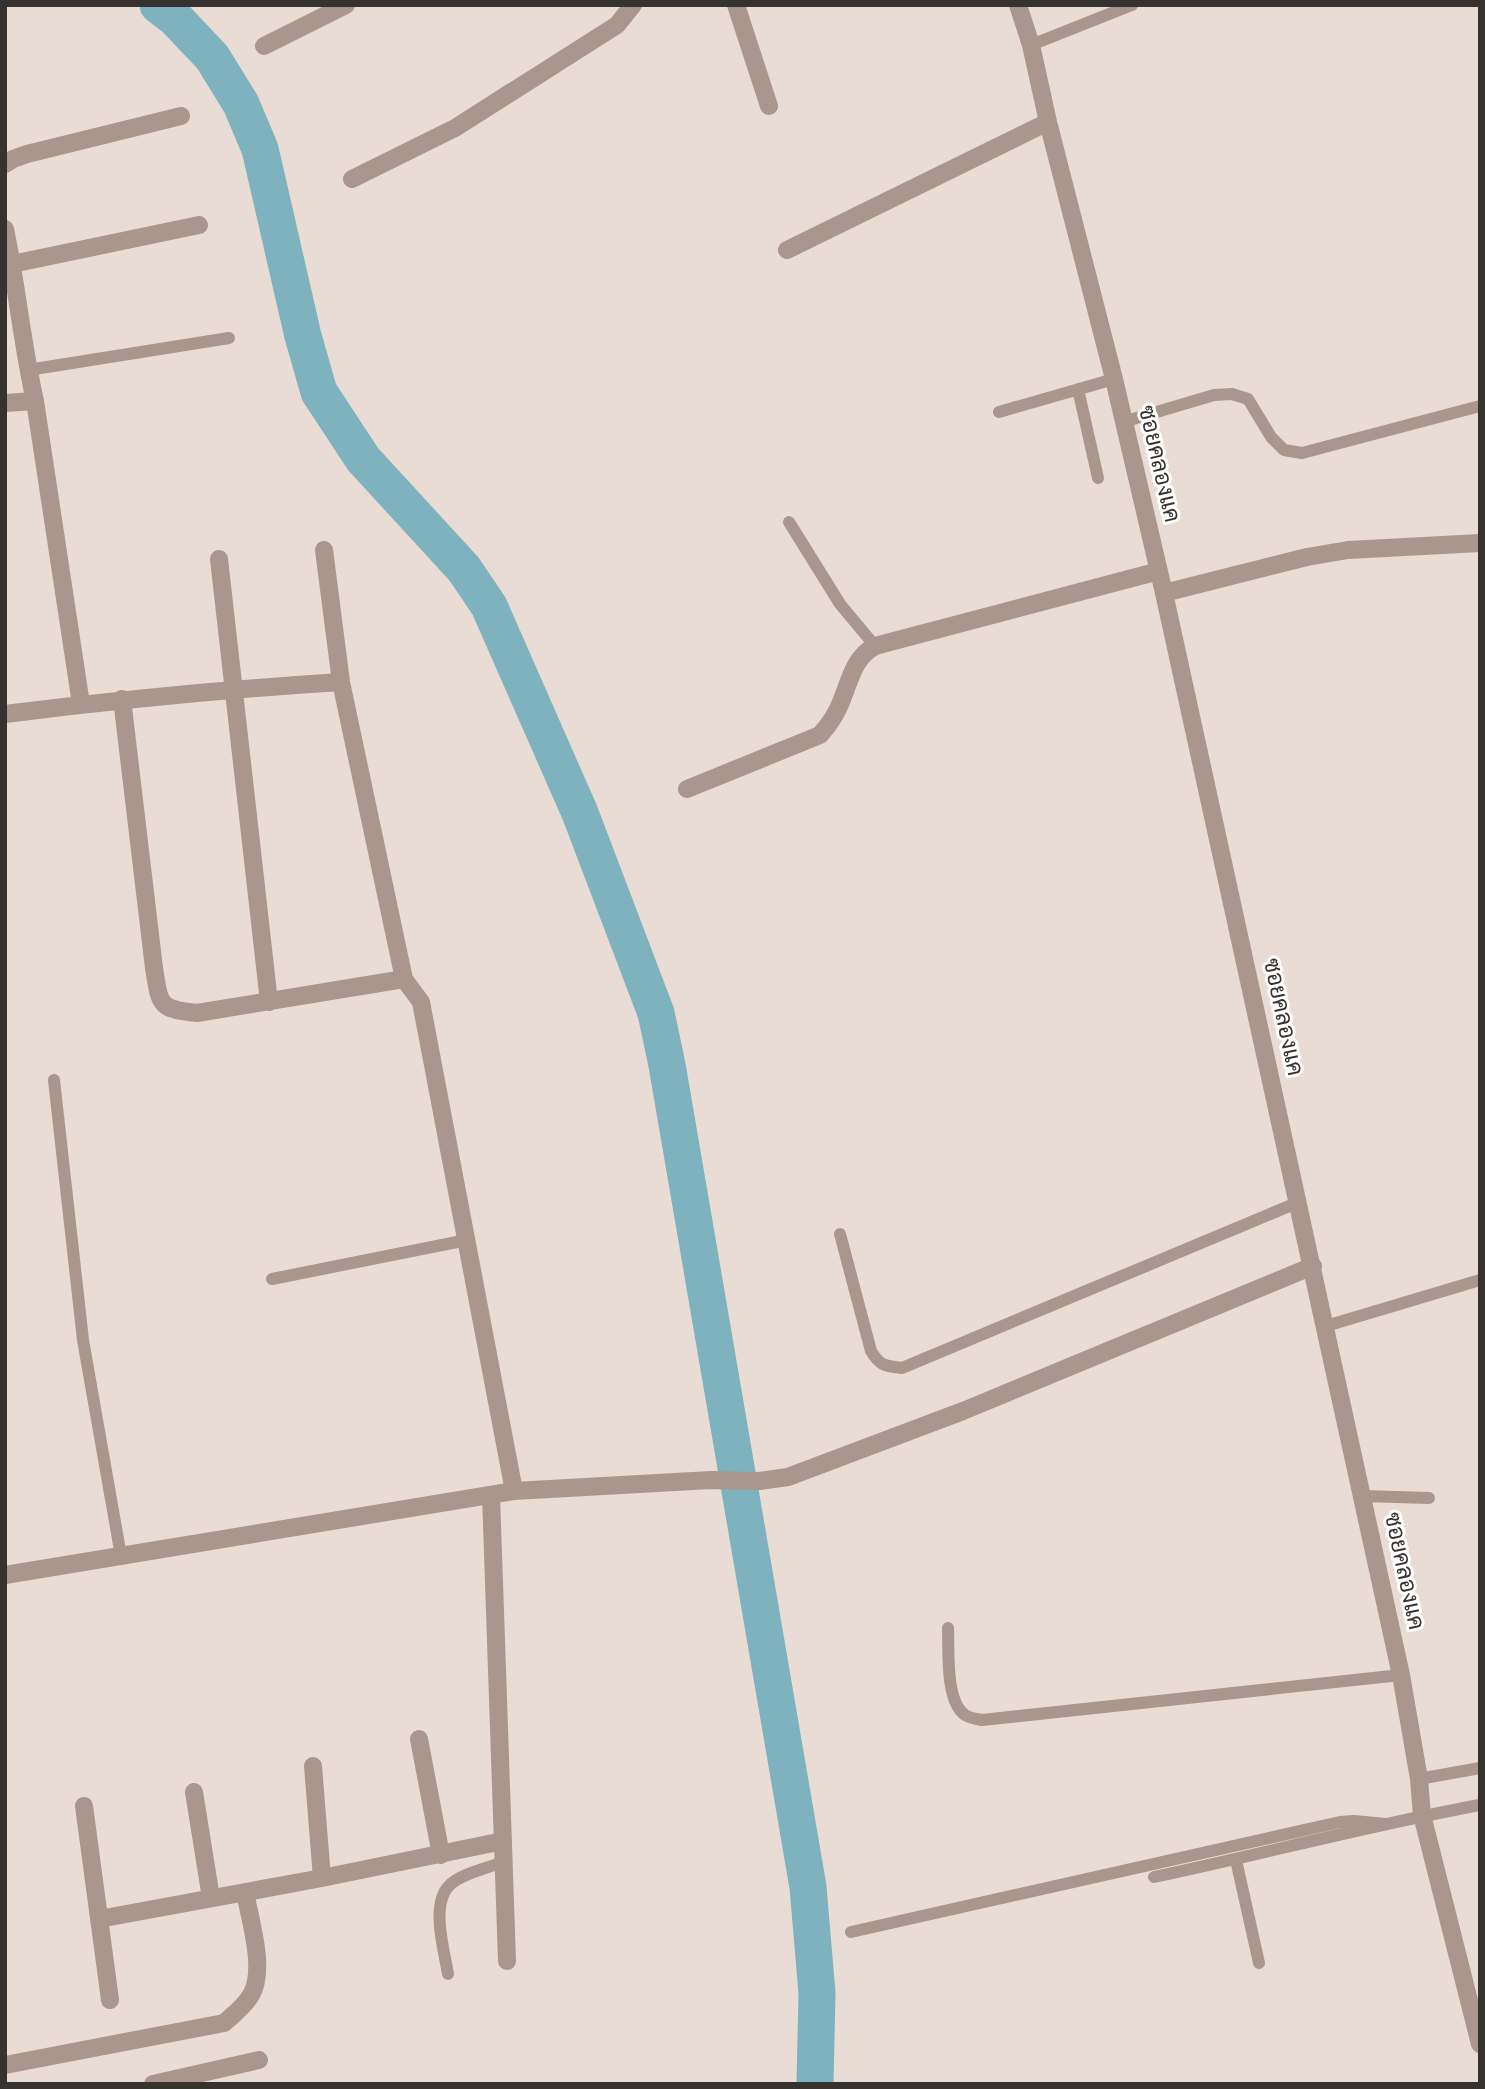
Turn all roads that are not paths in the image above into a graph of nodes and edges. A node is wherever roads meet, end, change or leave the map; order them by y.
1 (346, 5) edge
2 (633, 5) edge
3 (736, 5) edge
4 (1018, 5) edge
5 (1132, 5) edge
6 (1031, 45) junction
7 (264, 47) dead end
8 (769, 106) dead end
9 (181, 116) dead end
10 (1048, 122) junction
11 (5, 164) edge
12 (352, 179) dead end
13 (199, 225) dead end
14 (5, 229) edge
15 (787, 250) dead end
16 (12, 264) junction
17 (229, 338) dead end
18 (28, 370) junction
19 (1114, 379) junction
20 (1078, 389) junction
21 (35, 401) junction
22 (5, 402) edge
23 (1480, 406) edge
24 (999, 412) dead end
25 (1123, 422) junction
26 (1098, 478) dead end
27 (789, 522) dead end
28 (1480, 543) edge
29 (324, 551) dead end
30 (219, 559) dead end
31 (1159, 571) junction
32 (1164, 593) junction
33 (875, 646) junction
34 (341, 682) junction
35 (233, 689) junction
36 (122, 699) junction
37 (81, 704) junction
38 (5, 714) edge
39 (687, 789) dead end
40 (404, 979) junction
41 (269, 1002) junction
42 (54, 1080) dead end
43 (1298, 1202) junction
44 (840, 1234) dead end
45 (467, 1240) junction
46 (1312, 1266) junction
47 (272, 1279) dead end
48 (1480, 1280) edge
49 (1326, 1326) junction
50 (514, 1491) junction
51 (491, 1495) junction
52 (1363, 1496) junction
53 (1429, 1498) dead end
54 (121, 1556) junction
55 (5, 1575) edge
56 (948, 1628) dead end
57 (1401, 1675) junction
58 (419, 1739) dead end
59 (313, 1766) dead end
60 (1480, 1768) edge
61 (1419, 1779) junction
62 (194, 1792) dead end
63 (1480, 1805) edge
64 (84, 1807) dead end
65 (1422, 1815) junction
66 (1386, 1824) junction
67 (503, 1841) junction
68 (441, 1854) junction
69 (1236, 1860) junction
70 (503, 1862) junction
71 (1154, 1877) dead end
72 (322, 1878) junction
73 (245, 1892) junction
74 (211, 1898) junction
75 (99, 1919) junction
76 (851, 1932) dead end
77 (507, 1961) dead end
78 (1259, 1963) dead end
79 (448, 1974) dead end
80 (110, 2000) dead end
81 (1480, 2044) edge
82 (259, 2060) dead end
83 (5, 2065) edge
84 (153, 2084) edge

1 - 7 street
2 - 12 street
3 - 8 street
4 - 6 street, ซอยคลองแค
5 - 6 lane
6 - 10 street, ซอยคลองแค
9 - 11 street
10 - 15 street
10 - 19 street, ซอยคลองแค
13 - 16 street
14 - 16 street
16 - 18 street
17 - 18 lane
18 - 21 street
19 - 20 lane
19 - 25 street, ซอยคลองแค
20 - 24 lane
20 - 26 lane
21 - 22 street
21 - 37 street
23 - 25 lane
25 - 31 street, ซอยคลองแค
27 - 33 lane
28 - 32 street
29 - 34 street
30 - 35 street
31 - 32 street, ซอยคลองแค
31 - 33 street
32 - 43 street, ซอยคลองแค
33 - 39 street
34 - 35 street
34 - 40 street
35 - 36 street
35 - 41 street
36 - 37 street
36 - 41 street
37 - 38 street
40 - 41 street
40 - 45 street
42 - 54 lane
43 - 44 lane
43 - 46 street, ซอยคลองแค
45 - 47 lane
45 - 50 street
46 - 49 street, ซอยคลองแค
46 - 50 street
48 - 49 lane
49 - 52 street, ซอยคลองแค
50 - 51 street
51 - 54 street
51 - 67 street
52 - 53 lane
52 - 57 street, ซอยคลองแค
54 - 55 street
56 - 57 lane
57 - 61 street, ซอยคลองแค
58 - 68 street
59 - 72 street
60 - 61 lane
61 - 65 street, ซอยคลองแค
62 - 74 street
63 - 65 lane
64 - 75 street
65 - 66 lane
65 - 81 street, ซอยคลองแค
66 - 69 lane
66 - 76 lane
67 - 68 street
67 - 70 street
68 - 72 street
69 - 71 lane
69 - 78 lane
70 - 77 street
70 - 79 lane
72 - 73 street
73 - 74 street
73 - 83 street
74 - 75 street
75 - 80 street
82 - 84 street

